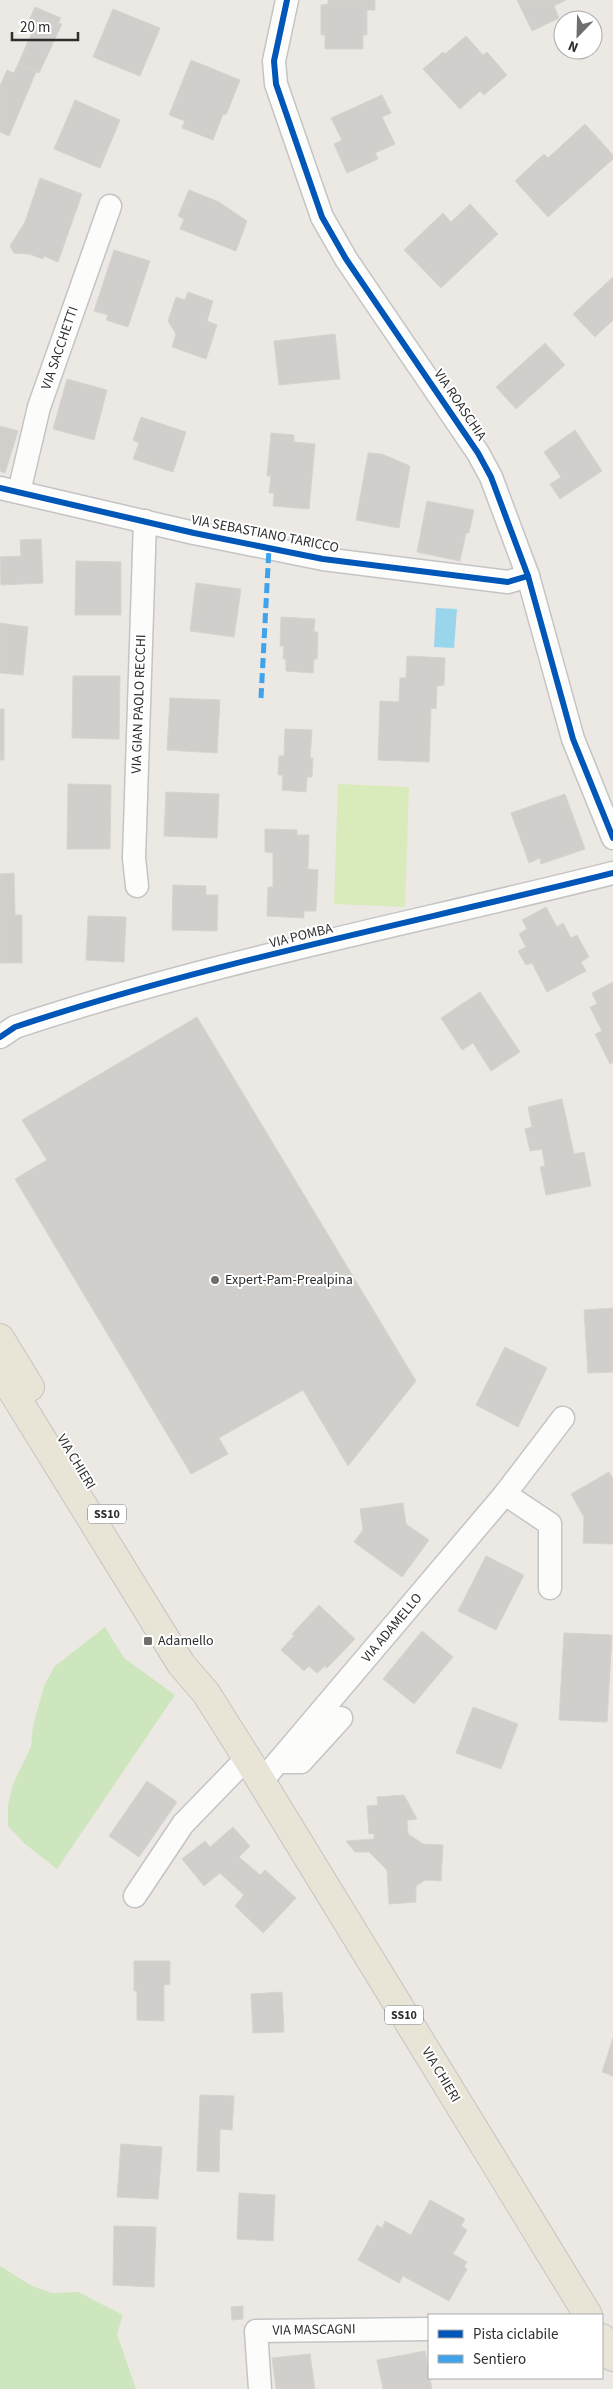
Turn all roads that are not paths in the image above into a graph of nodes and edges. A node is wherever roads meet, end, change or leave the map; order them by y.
1 (288, 0) edge
2 (110, 206) dead end
3 (10, 490) edge
4 (145, 521) junction
5 (528, 576) junction
6 (613, 838) edge
7 (613, 873) edge
8 (137, 886) dead end
9 (0, 1037) edge
10 (0, 1338) edge
11 (0, 1371) edge
12 (563, 1418) dead end
13 (505, 1494) junction
14 (550, 1588) dead end
15 (213, 1704) junction
16 (341, 1718) dead end
17 (247, 1758) junction
18 (270, 1772) junction
19 (135, 1896) dead end
20 (587, 2314) edge
21 (428, 2329) edge
22 (603, 2340) edge
23 (613, 2357) edge
24 (260, 2389) edge

1 - 5 street, VIA ROASCHIA
2 - 3 street, VIA SACCHETTI
3 - 4 street, VIA SEBASTIANO TARICCO
4 - 5 street, VIA SEBASTIANO TARICCO
4 - 8 street, VIA GIAN PAOLO RECCHI
5 - 6 street, VIA ROASCHIA
7 - 9 street, VIA POMBA
10 - 15 main road, VIA CHIERI / SS10
11 - 15 main road, VIA CHIERI / SS10
12 - 13 street, VIA ADAMELLO
13 - 14 street
13 - 18 street, VIA ADAMELLO
15 - 17 main road, VIA CHIERI / SS10
16 - 18 street
17 - 18 main road, VIA CHIERI / SS10
17 - 19 street
18 - 20 main road, VIA CHIERI / SS10
21 - 24 street, VIA MASCAGNI
22 - 23 main road

